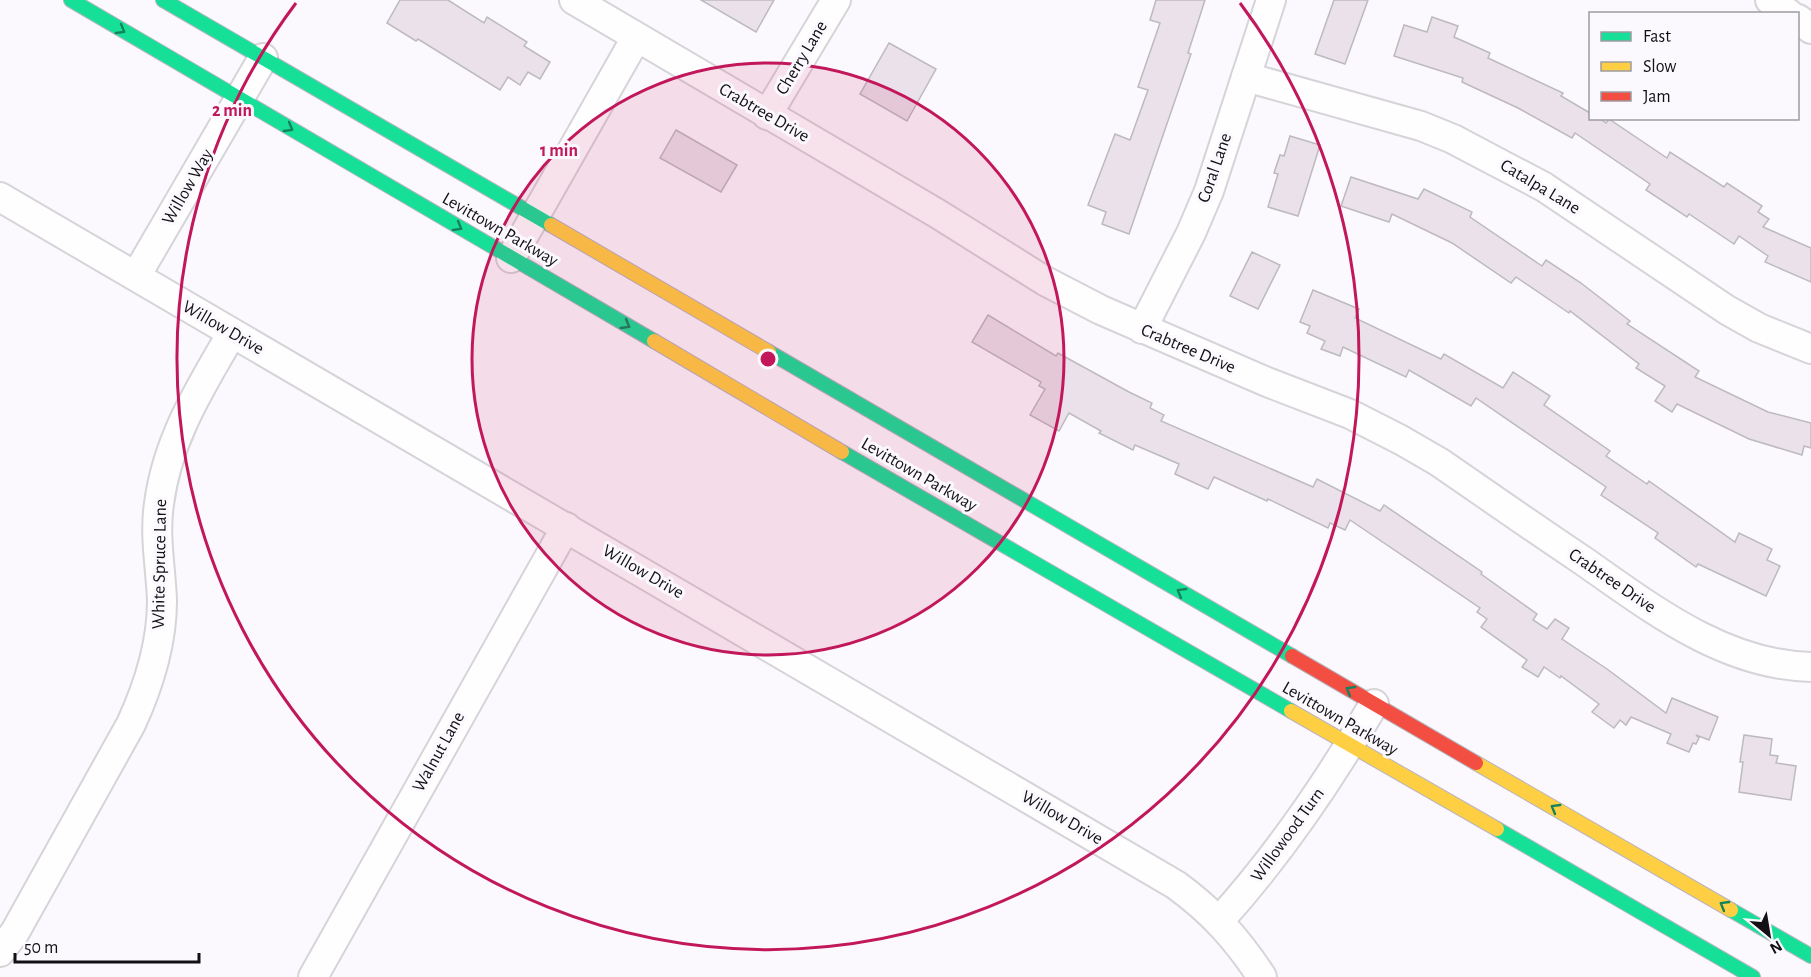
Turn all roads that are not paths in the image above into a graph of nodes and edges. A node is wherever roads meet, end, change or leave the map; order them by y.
1 (71, 0) edge
2 (163, 0) edge
3 (574, 0) edge
4 (836, 0) edge
5 (1271, 0) edge
6 (1770, 0) edge
7 (1786, 12) edge
8 (636, 38) junction
9 (263, 58) junction
10 (1246, 77) junction
11 (239, 98) junction
12 (767, 115) junction
13 (0, 197) edge
14 (534, 217) junction
15 (511, 258) junction
16 (136, 276) junction
17 (1142, 329) junction
18 (232, 333) junction
19 (1811, 349) edge
20 (566, 527) junction
21 (1811, 667) edge
22 (1374, 704) junction
23 (1350, 745) junction
24 (1219, 921) junction
25 (0, 952) edge
26 (1811, 956) edge
27 (313, 977) edge
28 (1262, 977) edge
29 (1753, 977) edge

1 -> 11 main road, Levittown Parkway
2 - 9 main road, Levittown Parkway
3 - 8 street, Crabtree Drive
4 - 12 street, Cherry Lane
5 - 10 street, Coral Lane
6 - 7 street
8 - 12 street, Crabtree Drive
8 - 14 street
9 - 11 street, Willow Way
9 - 14 main road, Levittown Parkway
10 - 17 street, Coral Lane
10 - 19 street, Catalpa Lane
11 -> 15 main road, Levittown Parkway
11 - 16 street, Willow Way
12 - 17 street, Crabtree Drive
13 - 16 street, Willow Drive
14 - 15 street
22 -> 14 main road, Levittown Parkway
15 -> 23 main road, Levittown Parkway
16 - 18 street, Willow Drive
17 - 21 street, Crabtree Drive
18 - 20 street, Willow Drive
18 - 25 street, White Spruce Lane
20 - 24 street, Willow Drive
20 - 27 street, Walnut Lane
22 - 23 street, Willowood Turn
26 -> 22 main road, Levittown Parkway
23 - 24 street, Willowood Turn
23 - 29 main road, Levittown Parkway
24 - 28 street, Willow Drive

